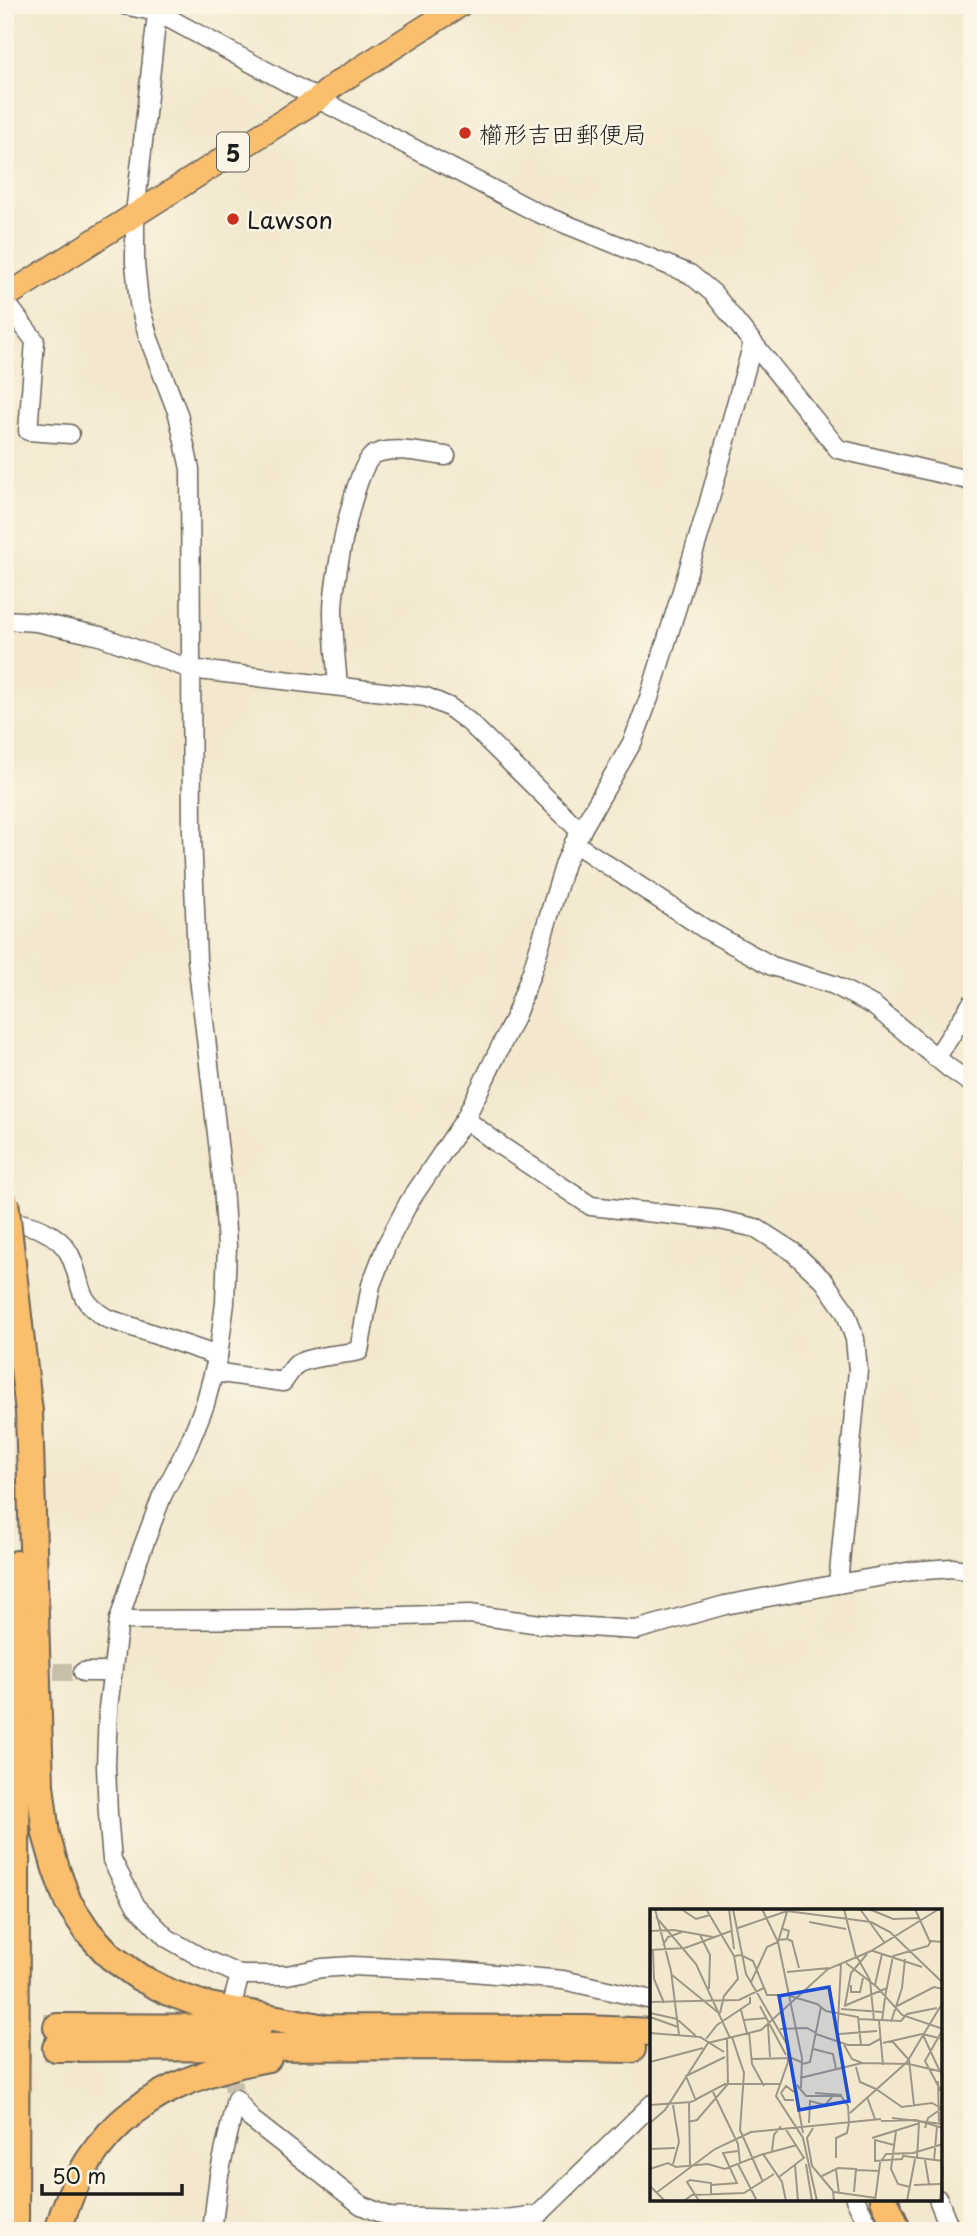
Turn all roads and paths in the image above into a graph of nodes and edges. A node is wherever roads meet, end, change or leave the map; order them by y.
1 (124, 5) edge
2 (460, 5) edge
3 (157, 9) edge
4 (317, 99) junction
5 (135, 214) junction
6 (5, 299) edge
7 (752, 343) junction
8 (70, 434) dead end
9 (446, 456) dead end
10 (972, 481) edge
11 (5, 620) edge
12 (190, 669) junction
13 (338, 686) junction
14 (577, 837) junction
15 (972, 1003) edge
16 (936, 1058) junction
17 (972, 1084) edge
18 (465, 1119) junction
19 (5, 1202) edge
20 (5, 1220) edge
21 (5, 1230) edge
22 (15, 1325) junction
23 (216, 1364) junction
24 (972, 1571) edge
25 (838, 1584) junction
26 (119, 1620) junction
27 (83, 1672) tunnel mouth
28 (112, 1672) junction
29 (240, 1975) junction
30 (234, 1997) dead end
31 (650, 2000) edge
32 (650, 2032) edge
33 (57, 2037) tunnel mouth
34 (325, 2038) junction
35 (650, 2050) edge
36 (650, 2106) edge
37 (856, 2201) edge
38 (885, 2201) edge
39 (904, 2201) edge
40 (939, 2201) edge
41 (497, 2225) edge
42 (15, 2231) edge
43 (58, 2231) edge
44 (212, 2231) edge
45 (872, 2231) edge
46 (898, 2231) edge
47 (915, 2231) edge
48 (951, 2231) edge

1 - 3 street
2 - 4 main road, 5
3 - 4 street
3 - 5 street
4 - 5 main road, 5
4 - 7 street
5 - 6 main road, 5
5 - 12 street
6 - 8 street
7 - 10 street
7 - 14 street
9 - 13 street
11 - 12 street
12 - 13 street
12 - 23 street
13 - 14 street
14 - 16 street
14 - 18 street
15 - 16 street
16 - 17 street
18 - 23 street
18 - 25 street
19 - 22 highway, bridge
20 - 23 street
21 - 22 highway, bridge
22 - 34 highway
22 - 42 highway
23 - 26 street
24 - 25 street
25 - 26 street
26 - 28 street
27 - 28 street
28 - 29 street
29 - 30 street
29 - 31 street
32 - 34 highway
33 - 34 highway
34 - 35 highway
34 - 43 highway
36 - 41 street
37 - 45 street
38 - 46 highway
39 - 47 highway
40 - 48 street
41 - 44 street

